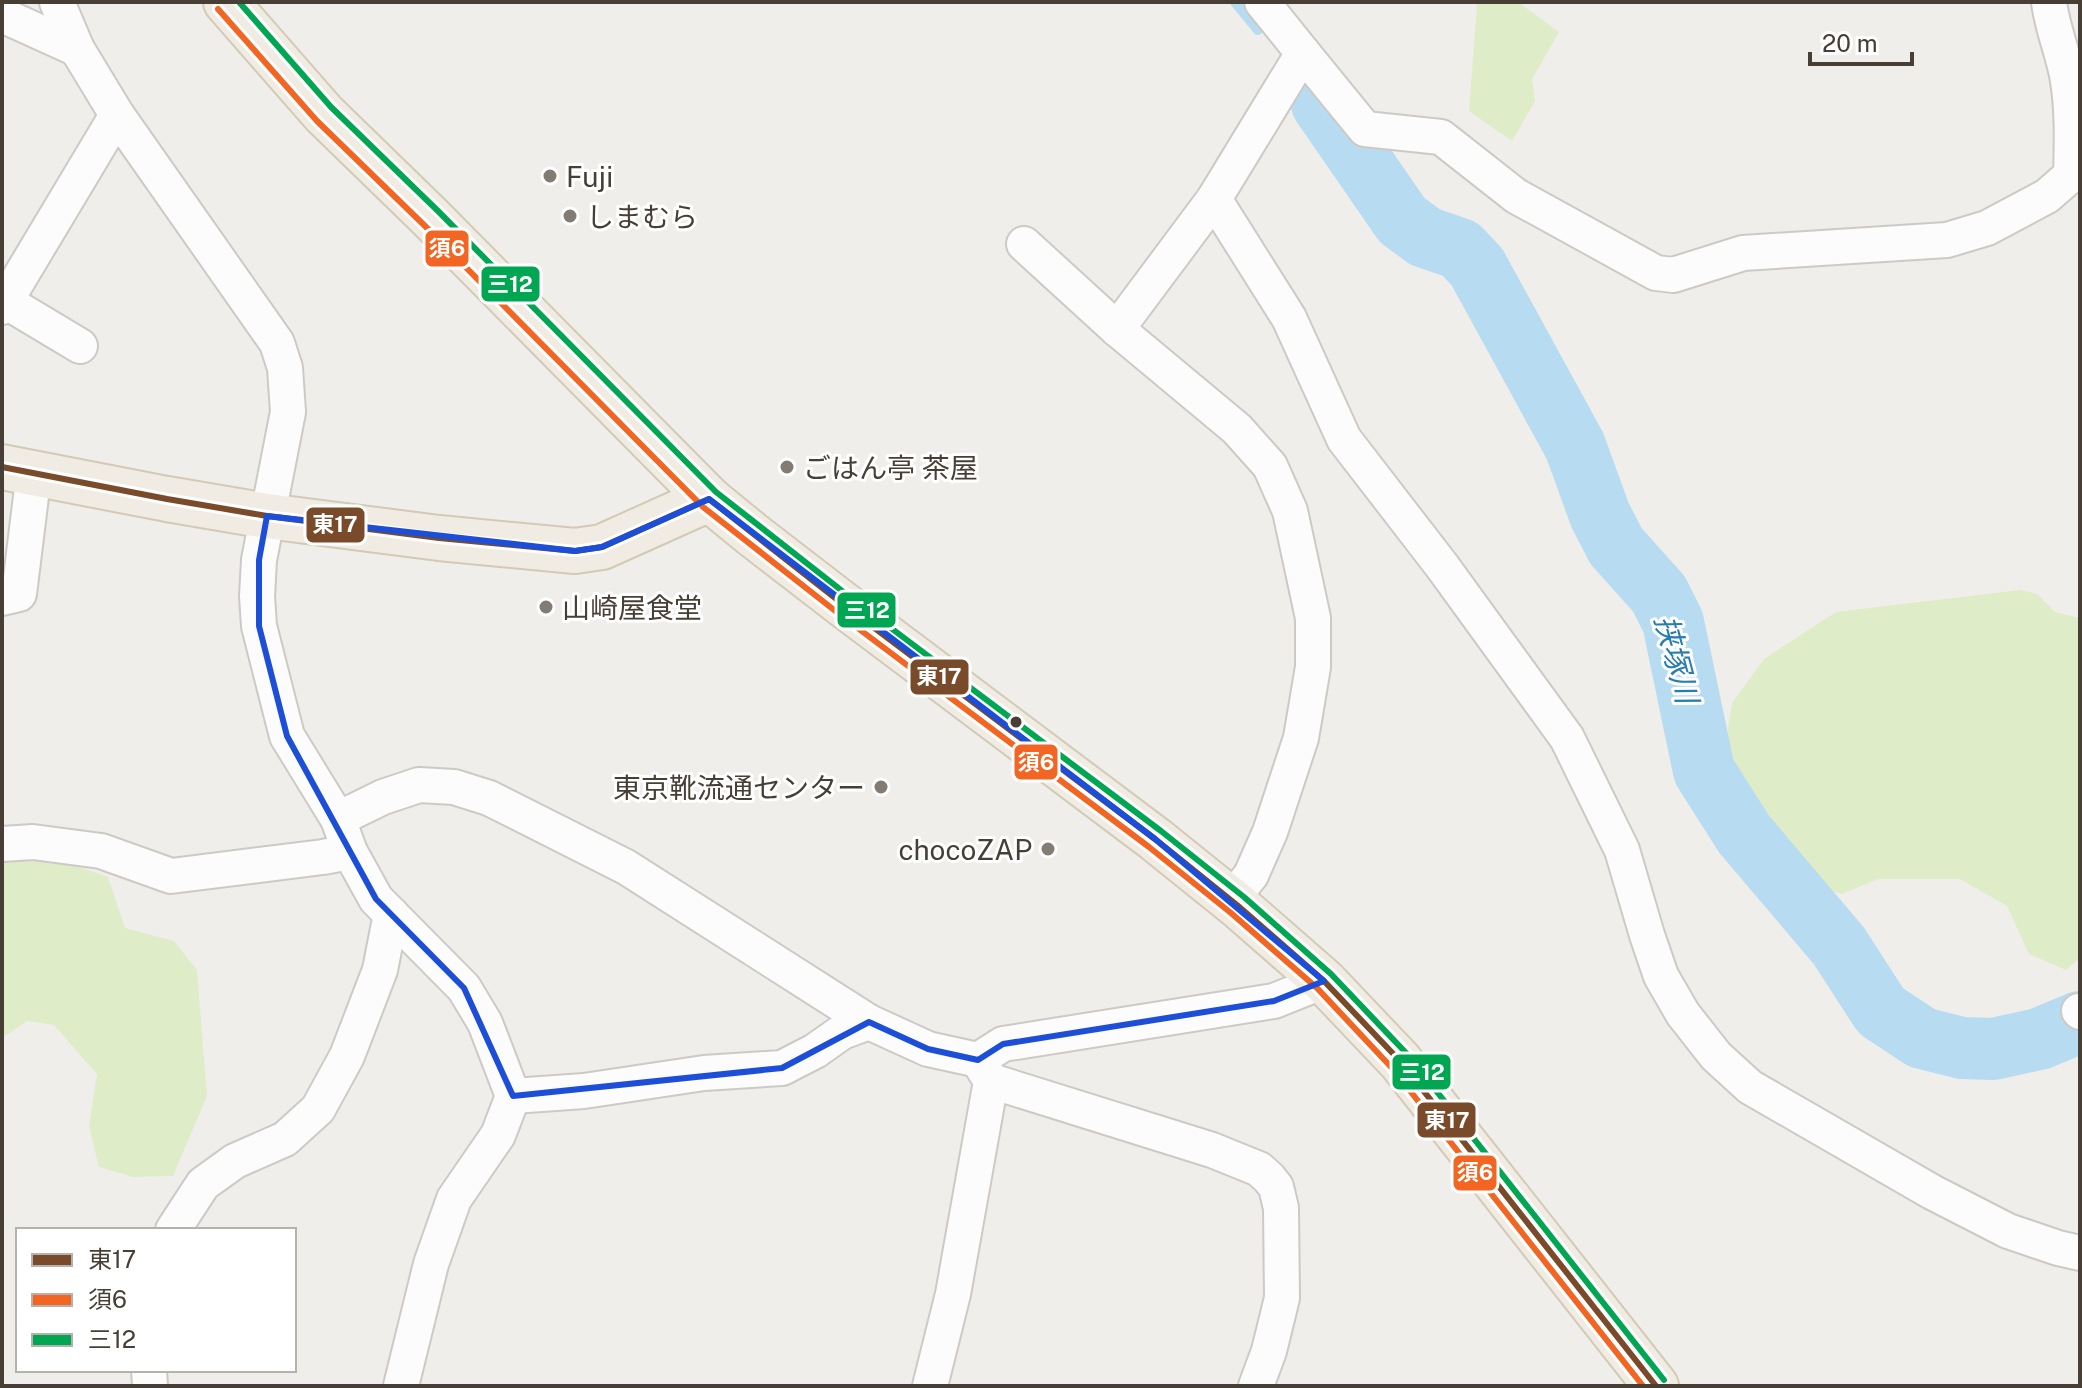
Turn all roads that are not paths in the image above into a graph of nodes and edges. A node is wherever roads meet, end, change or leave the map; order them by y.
1 (57, 2) edge
2 (226, 2) edge
3 (1262, 2) edge
4 (2049, 2) edge
5 (2, 15) edge
6 (77, 49) junction
7 (1303, 53) junction
8 (117, 115) junction
9 (2075, 177) edge
10 (1214, 199) junction
11 (1024, 244) dead end
12 (4, 304) edge
13 (1117, 329) junction
14 (80, 346) dead end
15 (18, 470) edge
16 (709, 499) junction
17 (267, 516) junction
18 (2, 598) edge
19 (338, 819) junction
20 (2, 844) edge
21 (350, 852) junction
22 (1231, 900) junction
23 (391, 914) junction
24 (1324, 981) junction
25 (869, 1022) junction
26 (985, 1071) junction
27 (513, 1096) junction
28 (174, 1228) edge
29 (2080, 1253) edge
30 (401, 1386) edge
31 (930, 1386) edge
32 (1256, 1386) edge
33 (1656, 1386) edge

1 - 6 street
2 - 16 main road
3 - 7 street
4 - 9 street
5 - 6 street
6 - 8 street
7 - 9 street
7 - 10 street
8 - 12 street
8 - 17 street
10 - 13 street
10 - 29 street
11 - 13 street
12 - 14 street
13 - 22 street
15 - 17 main road
15 - 18 street
16 - 17 main road
16 - 22 main road
17 - 19 street
19 - 21 street
19 - 25 street
20 - 21 street
21 - 23 street
22 - 24 main road
23 - 27 street
23 - 28 street
24 - 26 street
24 - 33 main road
25 - 26 street
25 - 27 street
26 - 31 street
26 - 32 street
27 - 30 street

